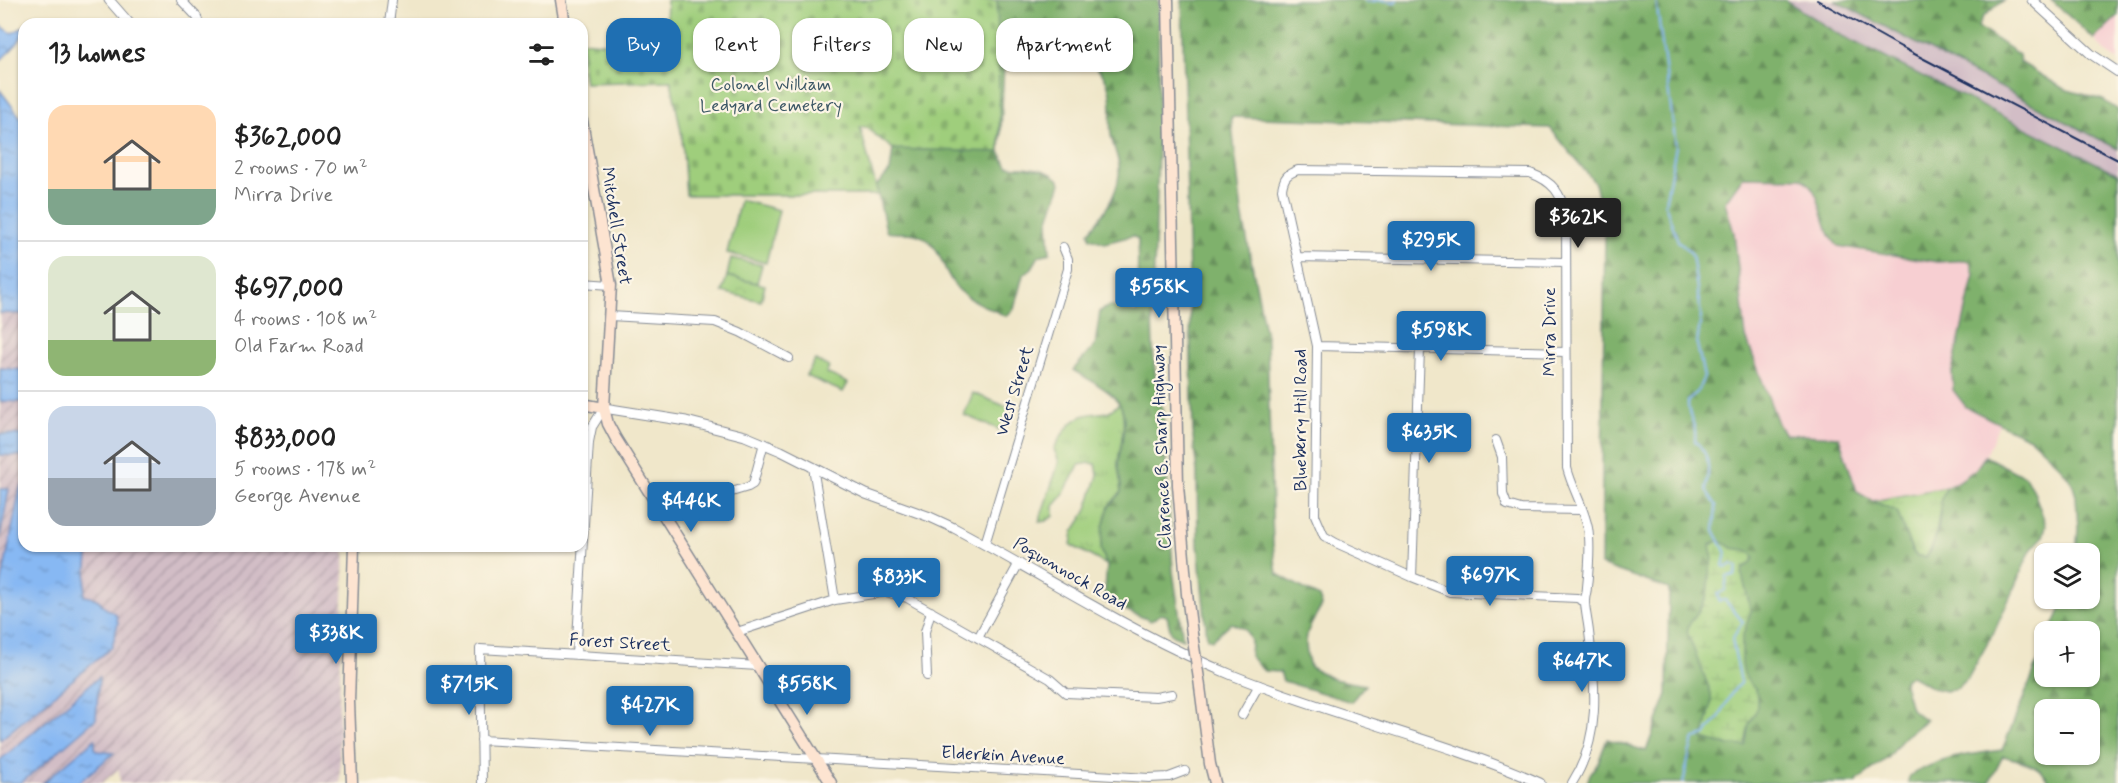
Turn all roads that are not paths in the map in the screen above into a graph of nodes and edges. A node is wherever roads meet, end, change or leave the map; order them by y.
1 (109, 0) edge
2 (181, 0) edge
3 (392, 0) edge
4 (561, 0) edge
5 (1168, 0) edge
6 (2032, 0) edge
7 (125, 18) edge
8 (197, 18) edge
9 (390, 18) edge
10 (565, 18) edge
11 (2118, 72) edge
12 (1288, 174) joint
13 (588, 182) edge
14 (1063, 247) dead end
15 (1297, 257) junction
16 (1565, 262) junction
17 (588, 283) edge
18 (611, 285) junction
19 (610, 316) junction
20 (1317, 346) junction
21 (1420, 349) junction
22 (1565, 352) junction
23 (789, 358) dead end
24 (588, 405) edge
25 (604, 408) junction
26 (1496, 440) dead end
27 (764, 444) junction
28 (588, 458) edge
29 (813, 467) junction
30 (725, 494) dead end
31 (1582, 510) junction
32 (985, 544) junction
33 (354, 552) edge
34 (582, 552) edge
35 (1019, 563) junction
36 (1412, 578) junction
37 (835, 600) junction
38 (1585, 602) junction
39 (931, 611) junction
40 (737, 632) junction
41 (978, 638) junction
42 (576, 656) junction
43 (758, 666) junction
44 (927, 676) dead end
45 (1258, 685) junction
46 (1172, 694) dead end
47 (1242, 715) dead end
48 (481, 740) junction
49 (817, 761) junction
50 (1185, 771) dead end
51 (352, 783) edge
52 (482, 783) edge
53 (831, 783) edge
54 (1215, 783) edge
55 (1540, 783) edge
56 (1572, 783) edge

1 - 7 street
2 - 8 street
3 - 9 street
4 - 10 main road
5 - 54 main road, Clarence B. Sharp Highway, bridge
6 - 11 street
12 - 15 street, Blueberry Hill Road
12 - 16 street, Mirra Drive
13 - 18 main road, Mitchell Street
14 - 32 street, West Street
15 - 16 street
15 - 20 street, Blueberry Hill Road
16 - 22 street, Mirra Drive
17 - 18 street
18 - 19 main road, Mitchell Street
19 - 23 street
19 - 25 main road, Mitchell Street
20 - 21 street
20 - 36 street, Blueberry Hill Road
21 - 22 street
21 - 36 street
22 - 31 street, Mirra Drive
24 - 25 main road, Poquonnock Road
25 - 27 street, Poquonnock Road
25 - 28 street
25 - 40 main road
26 - 31 street
27 - 29 street, Poquonnock Road
27 - 30 street
29 - 32 street, Poquonnock Road
29 - 37 street
31 - 38 street, Mirra Drive
32 - 35 street, Poquonnock Road
33 - 51 main road
34 - 42 street
35 - 41 street
35 - 45 street, Poquonnock Road
36 - 38 street, Blueberry Hill Road
37 - 39 street
37 - 40 street
38 - 56 street, Mirra Drive
39 - 41 street
39 - 44 street
40 - 43 main road
41 - 46 street
42 - 43 street, Forest Street
42 - 48 street, Forest Street
43 - 49 main road
45 - 47 street
45 - 55 street, Poquonnock Road
48 - 49 street, Elderkin Avenue
48 - 52 street
49 - 50 street, Elderkin Avenue
49 - 53 main road

